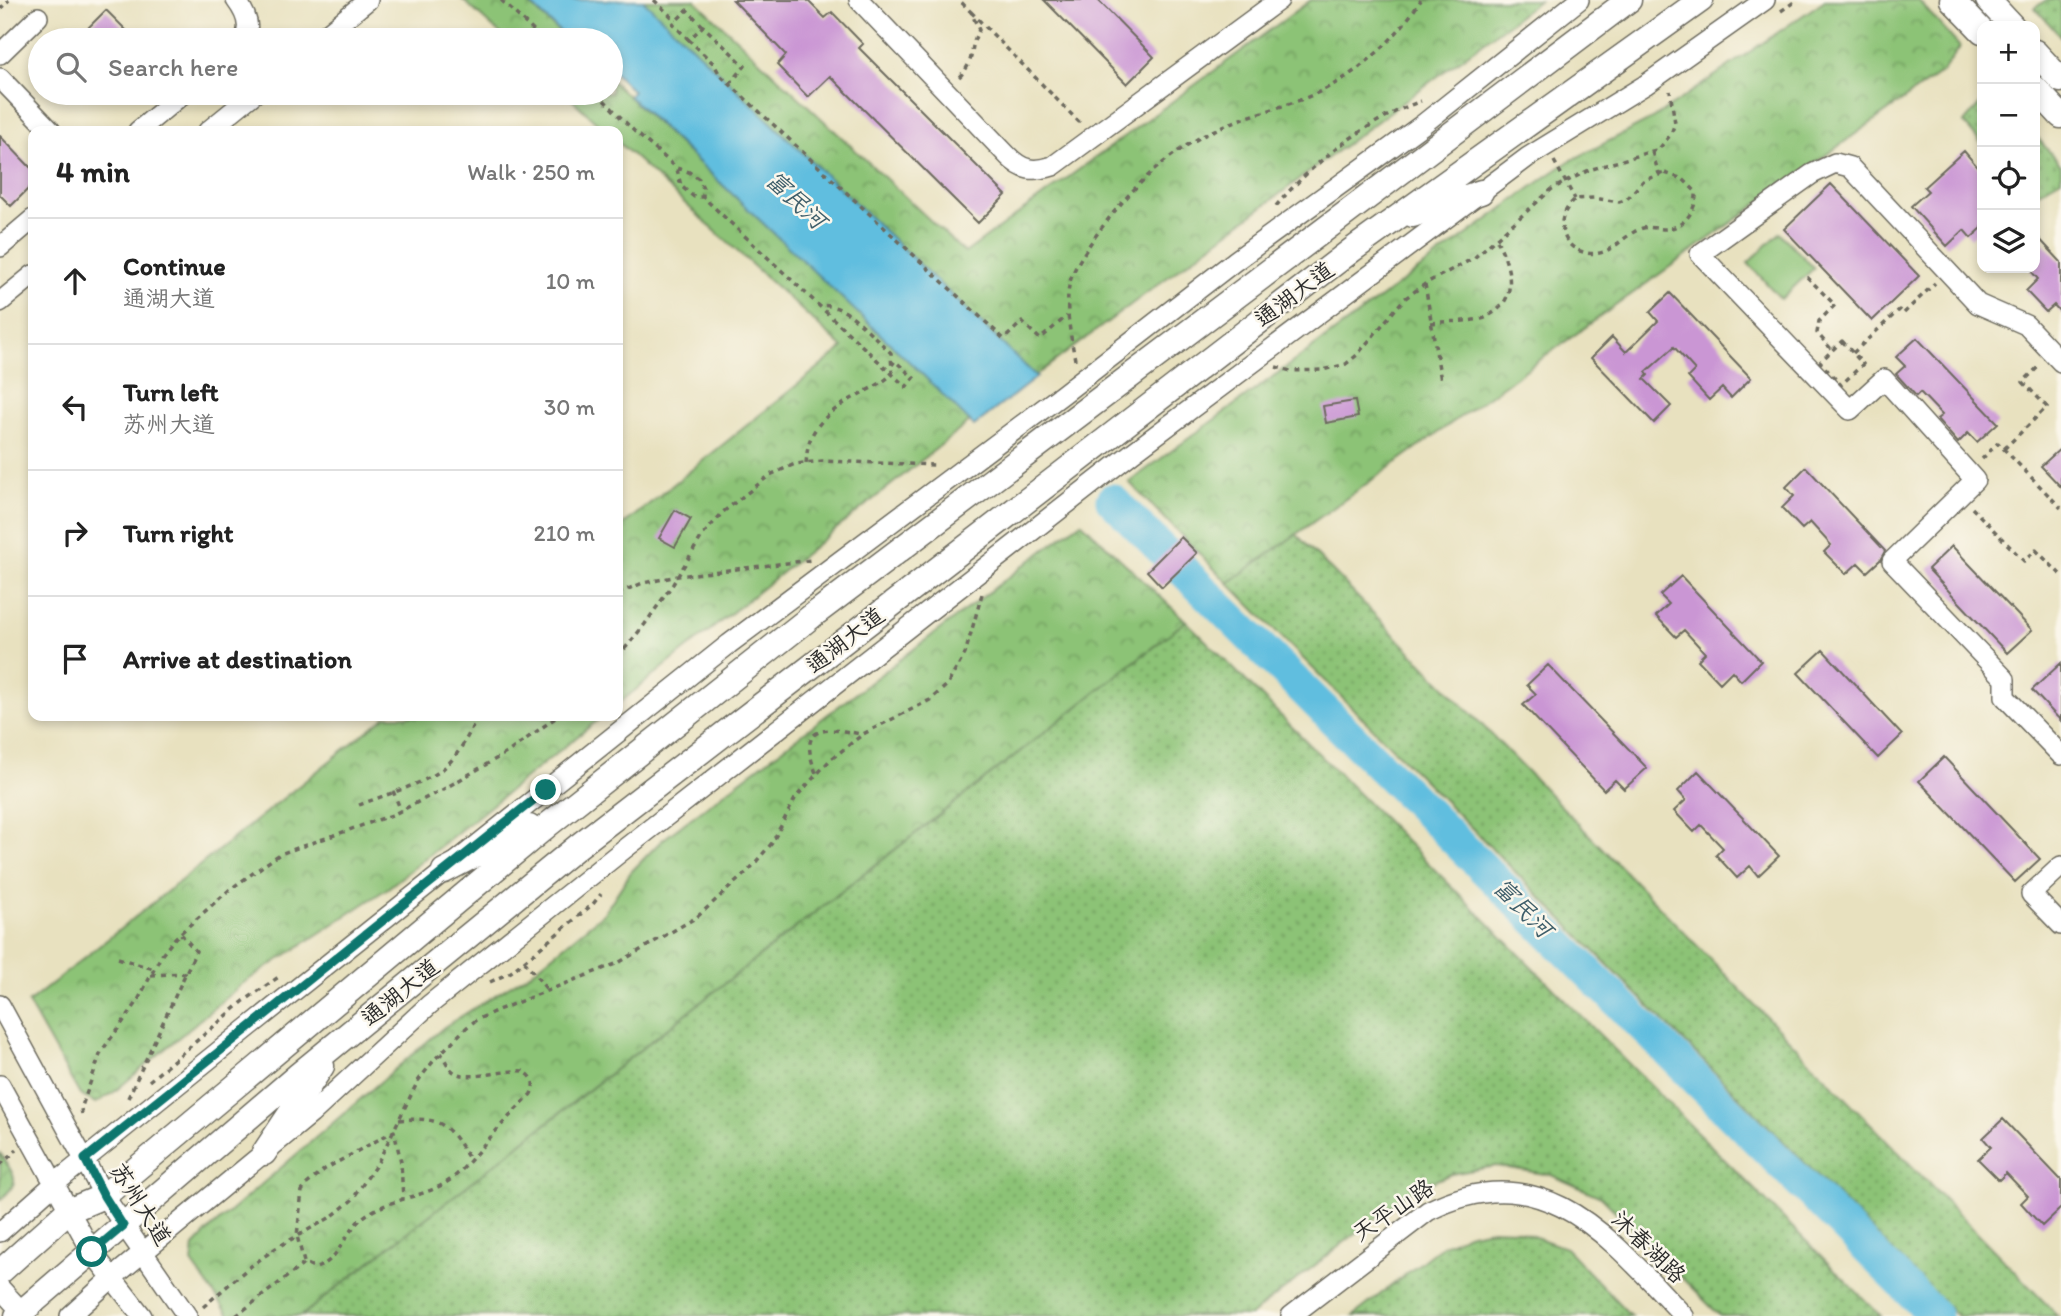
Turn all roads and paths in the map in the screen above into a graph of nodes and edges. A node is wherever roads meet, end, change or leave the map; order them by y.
1 (9, 0) edge
2 (236, 0) edge
3 (368, 0) edge
4 (501, 0) edge
5 (654, 0) edge
6 (859, 0) edge
7 (959, 0) edge
8 (1279, 0) edge
9 (1421, 0) edge
10 (1579, 0) edge
11 (1604, 0) edge
12 (1629, 0) edge
13 (1701, 0) edge
14 (1765, 0) edge
15 (1952, 0) edge
16 (1988, 0) edge
17 (0, 9) edge
18 (971, 12) junction
19 (38, 17) dead end
20 (676, 21) junction
21 (2007, 21) edge
22 (702, 26) junction
23 (1977, 26) edge
24 (248, 28) edge
25 (334, 28) edge
26 (530, 28) edge
27 (689, 40) junction
28 (1574, 40) junction
29 (0, 54) edge
30 (2040, 57) edge
31 (0, 78) edge
32 (2061, 80) edge
33 (730, 84) junction
34 (944, 90) junction
35 (1670, 91) dead end
36 (2040, 94) edge
37 (169, 105) edge
38 (240, 105) edge
39 (609, 105) edge
40 (2061, 117) edge
41 (46, 126) edge
42 (144, 126) edge
43 (214, 126) edge
44 (1093, 136) junction
45 (1652, 152) junction
46 (1552, 157) dead end
47 (677, 169) junction
48 (1659, 174) junction
49 (1565, 182) junction
50 (1481, 192) junction
51 (703, 197) junction
52 (1575, 199) junction
53 (28, 223) edge
54 (1389, 223) junction
55 (1496, 240) junction
56 (0, 247) edge
57 (1947, 272) junction
58 (1807, 277) dead end
59 (28, 279) edge
60 (1425, 284) junction
61 (0, 302) edge
62 (818, 306) junction
63 (1068, 316) junction
64 (1431, 323) junction
65 (1832, 350) junction
66 (1853, 353) junction
67 (2057, 358) edge
68 (892, 365) junction
69 (1076, 365) dead end
70 (1268, 365) dead end
71 (892, 374) junction
72 (1441, 381) dead end
73 (2004, 449) junction
74 (806, 463) junction
75 (945, 465) dead end
76 (1968, 472) junction
77 (1959, 495) junction
78 (2061, 508) edge
79 (821, 561) dead end
80 (2061, 575) edge
81 (678, 576) junction
82 (984, 587) dead end
83 (623, 591) edge
84 (623, 651) edge
85 (476, 721) edge
86 (551, 721) edge
87 (863, 734) junction
88 (2061, 755) edge
89 (816, 774) junction
90 (394, 792) junction
91 (574, 804) junction
92 (359, 805) dead end
93 (401, 811) junction
94 (2061, 866) edge
95 (444, 871) junction
96 (2061, 925) edge
97 (180, 933) junction
98 (118, 958) dead end
99 (524, 961) dead end
100 (154, 969) junction
101 (186, 973) junction
102 (151, 975) junction
103 (548, 991) junction
104 (0, 1004) edge
105 (339, 1042) junction
106 (441, 1053) junction
107 (0, 1085) edge
108 (128, 1098) dead end
109 (399, 1120) junction
110 (84, 1122) dead end
111 (394, 1131) junction
112 (172, 1139) junction
113 (264, 1153) junction
114 (85, 1159) junction
115 (470, 1160) junction
116 (194, 1165) junction
117 (53, 1185) junction
118 (104, 1196) junction
119 (404, 1200) junction
120 (68, 1212) junction
121 (1574, 1217) junction
122 (123, 1226) junction
123 (0, 1231) edge
124 (297, 1236) junction
125 (92, 1252) junction
126 (142, 1253) junction
127 (305, 1263) junction
128 (0, 1272) edge
129 (112, 1278) junction
130 (0, 1288) edge
131 (195, 1312) edge
132 (19, 1314) edge
133 (70, 1316) edge
134 (142, 1316) edge
135 (236, 1316) edge
136 (1291, 1316) edge
137 (1310, 1316) edge
138 (1668, 1316) edge
139 (1684, 1316) edge

1 - 17 path
2 - 24 street
3 - 25 street
4 - 26 path
5 - 20 path
6 - 34 street
7 - 18 path
8 - 44 street
9 - 63 path
10 - 95 street
11 - 28 main road
12 - 28 main road, 通湖大道
13 - 54 main road, 通湖大道
14 - 50 street
15 - 23 main road
16 - 21 main road
18 - 34 path
18 - 44 path
19 - 29 street
20 - 22 path
20 - 27 path
22 - 27 path
22 - 33 path
27 - 33 path
28 - 91 main road, 通湖大道
30 - 32 main road
31 - 41 street
33 - 63 path
34 - 44 street
35 - 45 path
36 - 40 main road
37 - 42 street
38 - 43 street
39 - 47 path
45 - 48 path
45 - 49 path
46 - 49 path
47 - 51 path
47 - 51 path
48 - 52 path
48 - 52 path
49 - 52 path
49 - 55 path
50 - 54 main road
50 - 113 street
51 - 62 path
53 - 56 street
54 - 105 main road, 通湖大道
55 - 60 path
55 - 64 path
57 - 66 path
57 - 67 street
57 - 76 street
58 - 65 path
59 - 61 street
60 - 64 path
60 - 70 path
62 - 68 path
62 - 71 path
63 - 69 path
64 - 72 path
65 - 66 path
65 - 66 path
67 - 73 path
68 - 71 path
68 - 71 path
71 - 74 path
73 - 76 path
73 - 78 path
74 - 75 path
74 - 81 path
76 - 77 street
77 - 80 path
77 - 88 street
79 - 81 path
81 - 83 path
81 - 84 path
82 - 87 path
85 - 90 path
86 - 93 path
87 - 89 path
87 - 89 path
89 - 103 path
90 - 92 path
90 - 93 path
91 - 95 main road
91 - 112 main road, 通湖大道
93 - 97 path
94 - 96 street
95 - 114 street
97 - 100 path
97 - 101 path
98 - 100 path
99 - 103 path
100 - 102 path
101 - 102 path
101 - 108 path
102 - 110 path
103 - 106 path
104 - 114 street, 苏州大道
105 - 113 main road
105 - 116 main road, 通湖大道
106 - 109 path
106 - 115 path
107 - 117 street
109 - 111 path
109 - 115 path
111 - 119 path
111 - 124 path
111 - 124 path
112 - 116 street
112 - 118 main road, 通湖大道
113 - 126 street
114 - 117 street
114 - 118 street, 苏州大道
115 - 119 path
116 - 122 main road, 通湖大道
117 - 120 street
117 - 123 street
118 - 120 main road, 通湖大道
118 - 122 street, 苏州大道
119 - 127 path
120 - 125 street
120 - 128 main road, 通湖大道
121 - 136 street, 天平山路
121 - 137 street, 天平山路
121 - 138 street, 沐春湖路
121 - 139 street, 沐春湖路
122 - 125 main road, 通湖大道
122 - 126 street, 苏州大道
124 - 127 path
124 - 131 path
125 - 129 street
125 - 132 main road, 通湖大道
126 - 129 street
126 - 131 street, 苏州大道
127 - 135 path
129 - 133 street
129 - 134 street
130 - 132 street

